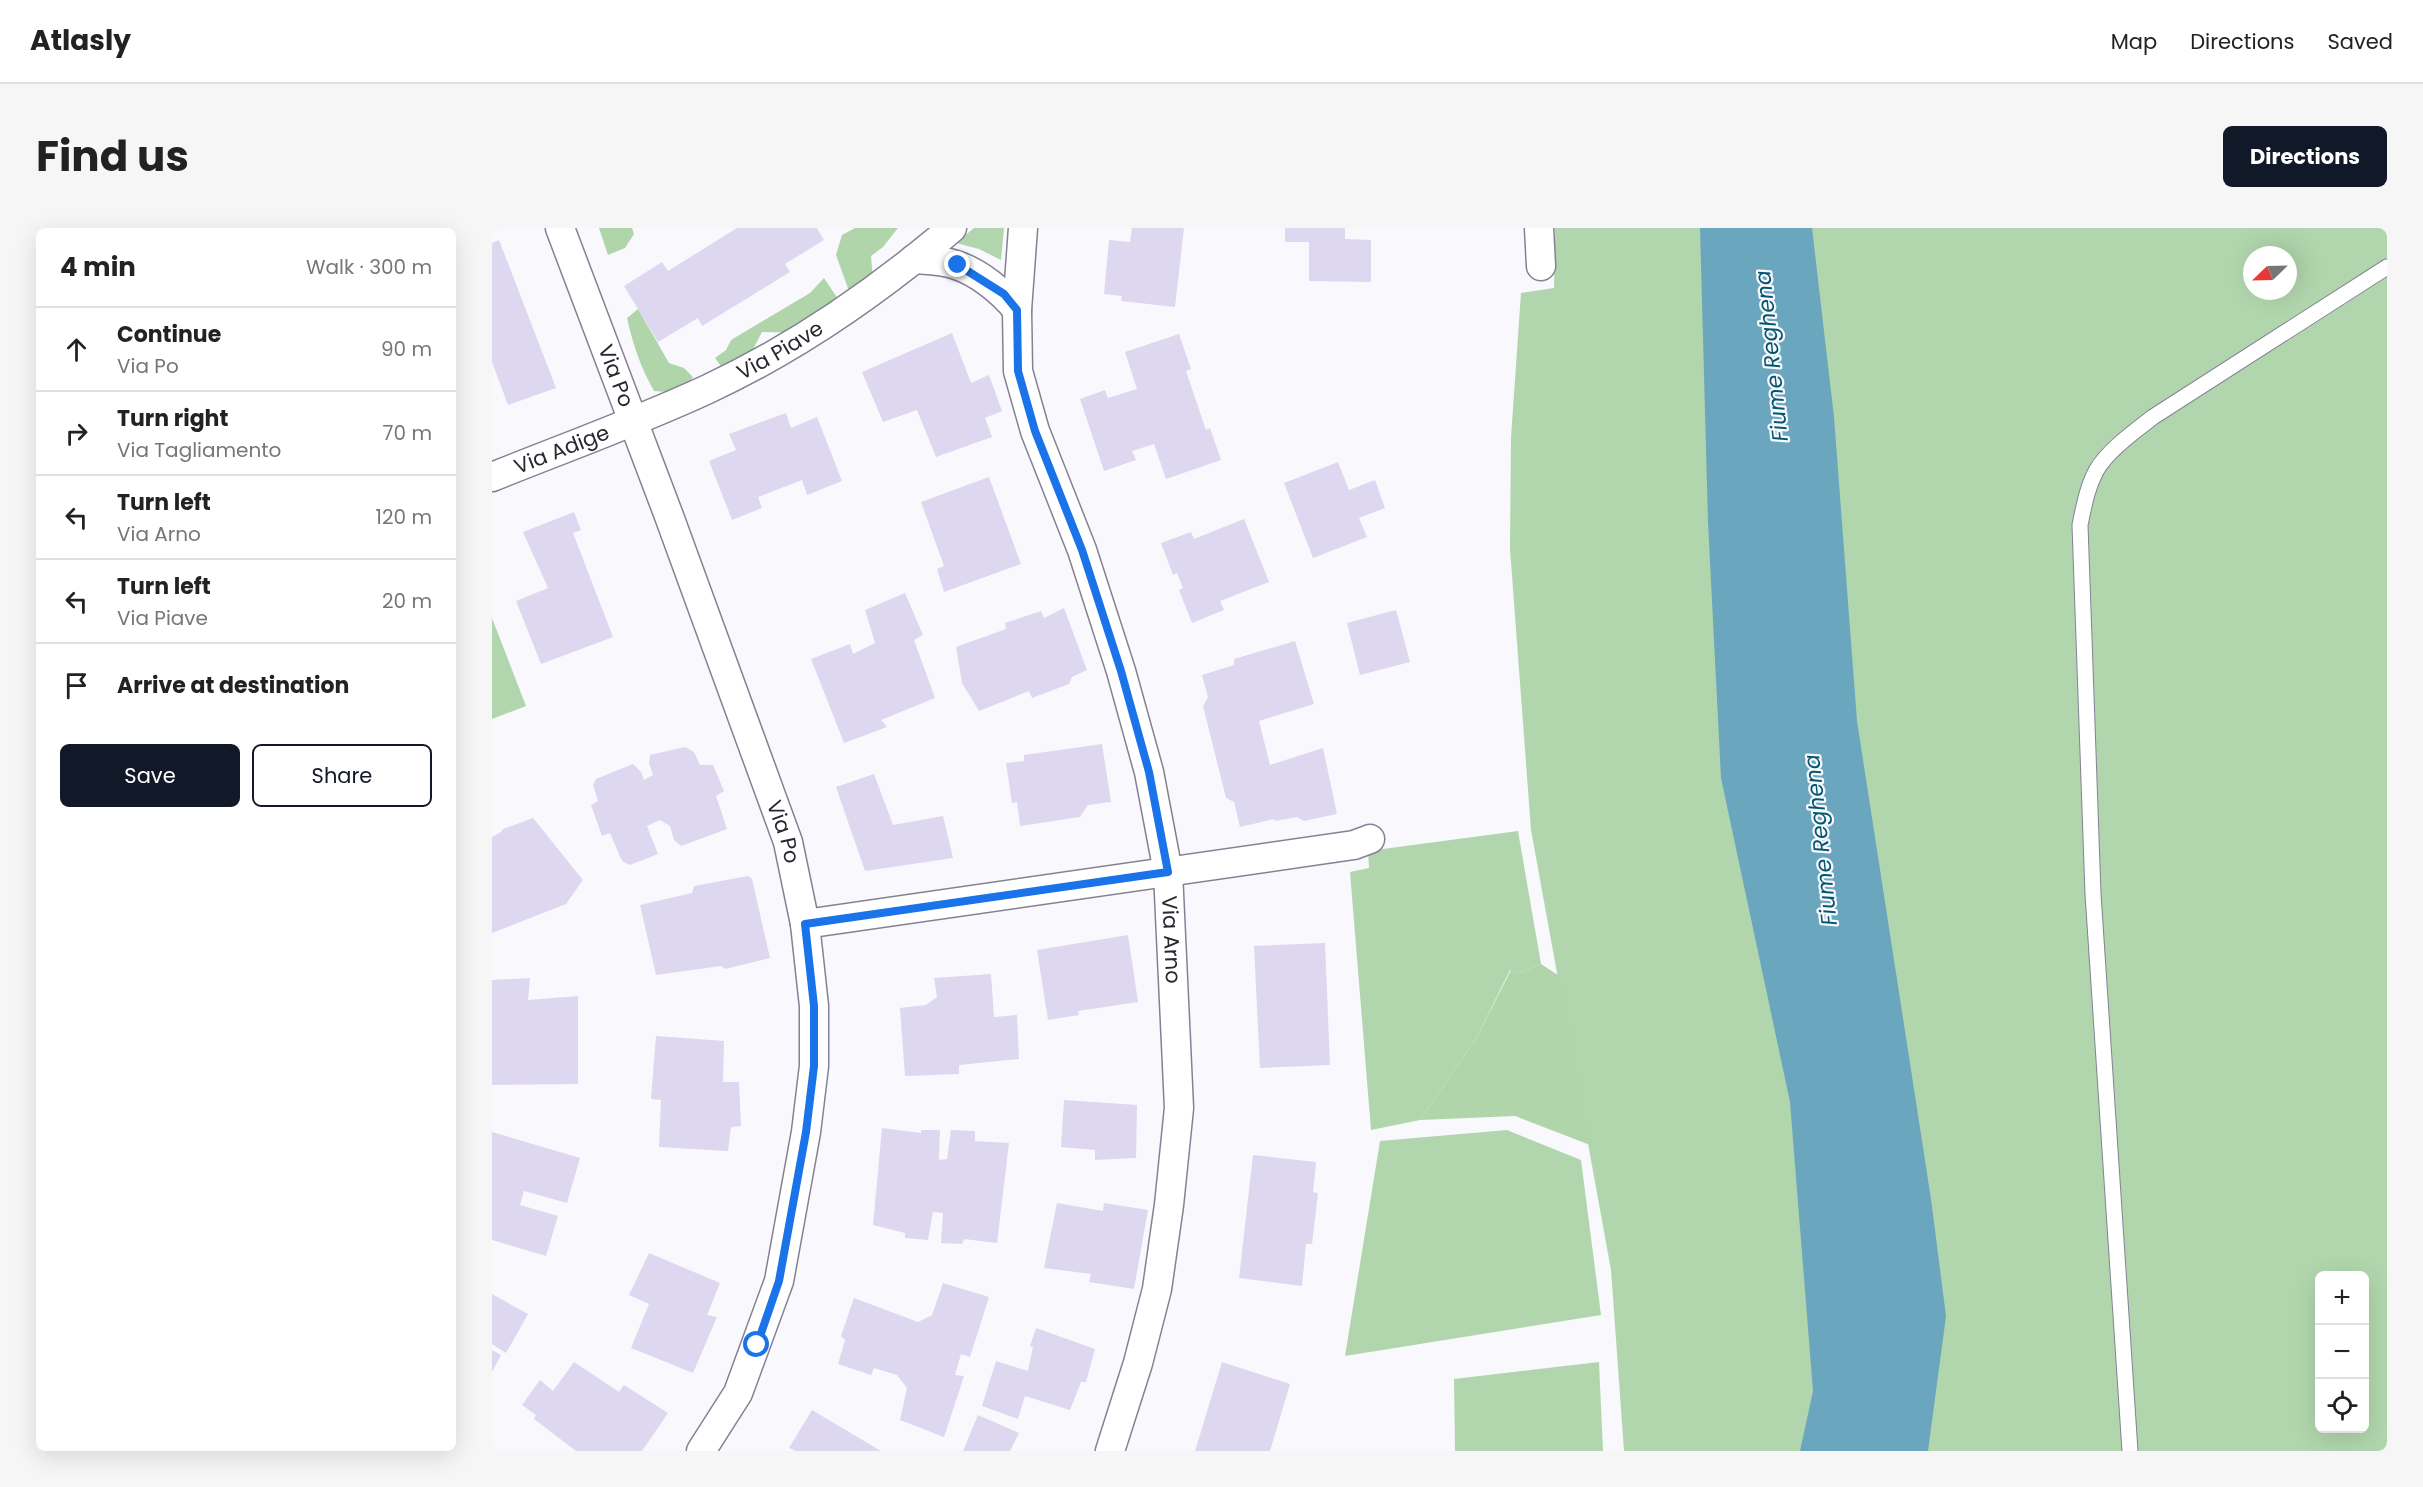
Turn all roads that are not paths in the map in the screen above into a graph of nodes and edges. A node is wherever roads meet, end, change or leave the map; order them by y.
1 (560, 228) edge
2 (952, 228) edge
3 (1023, 228) edge
4 (1539, 228) edge
5 (914, 259) junction
6 (1541, 266) dead end
7 (2387, 267) edge
8 (1017, 310) junction
9 (633, 422) junction
10 (494, 470) edge
11 (1370, 838) dead end
12 (1168, 872) junction
13 (805, 924) junction
14 (701, 1451) edge
15 (1110, 1451) edge
16 (2130, 1451) edge

1 - 9 street, Via Po
2 - 5 street, Via Piave
3 - 8 street, Via Arno
4 - 6 street
5 - 8 street
5 - 9 street, Via Piave
7 - 16 lane
8 - 12 street, Via Arno
9 - 10 street, Via Adige
9 - 13 street, Via Po
11 - 12 street
12 - 13 street
12 - 15 street, Via Arno
13 - 14 street, Via Po

